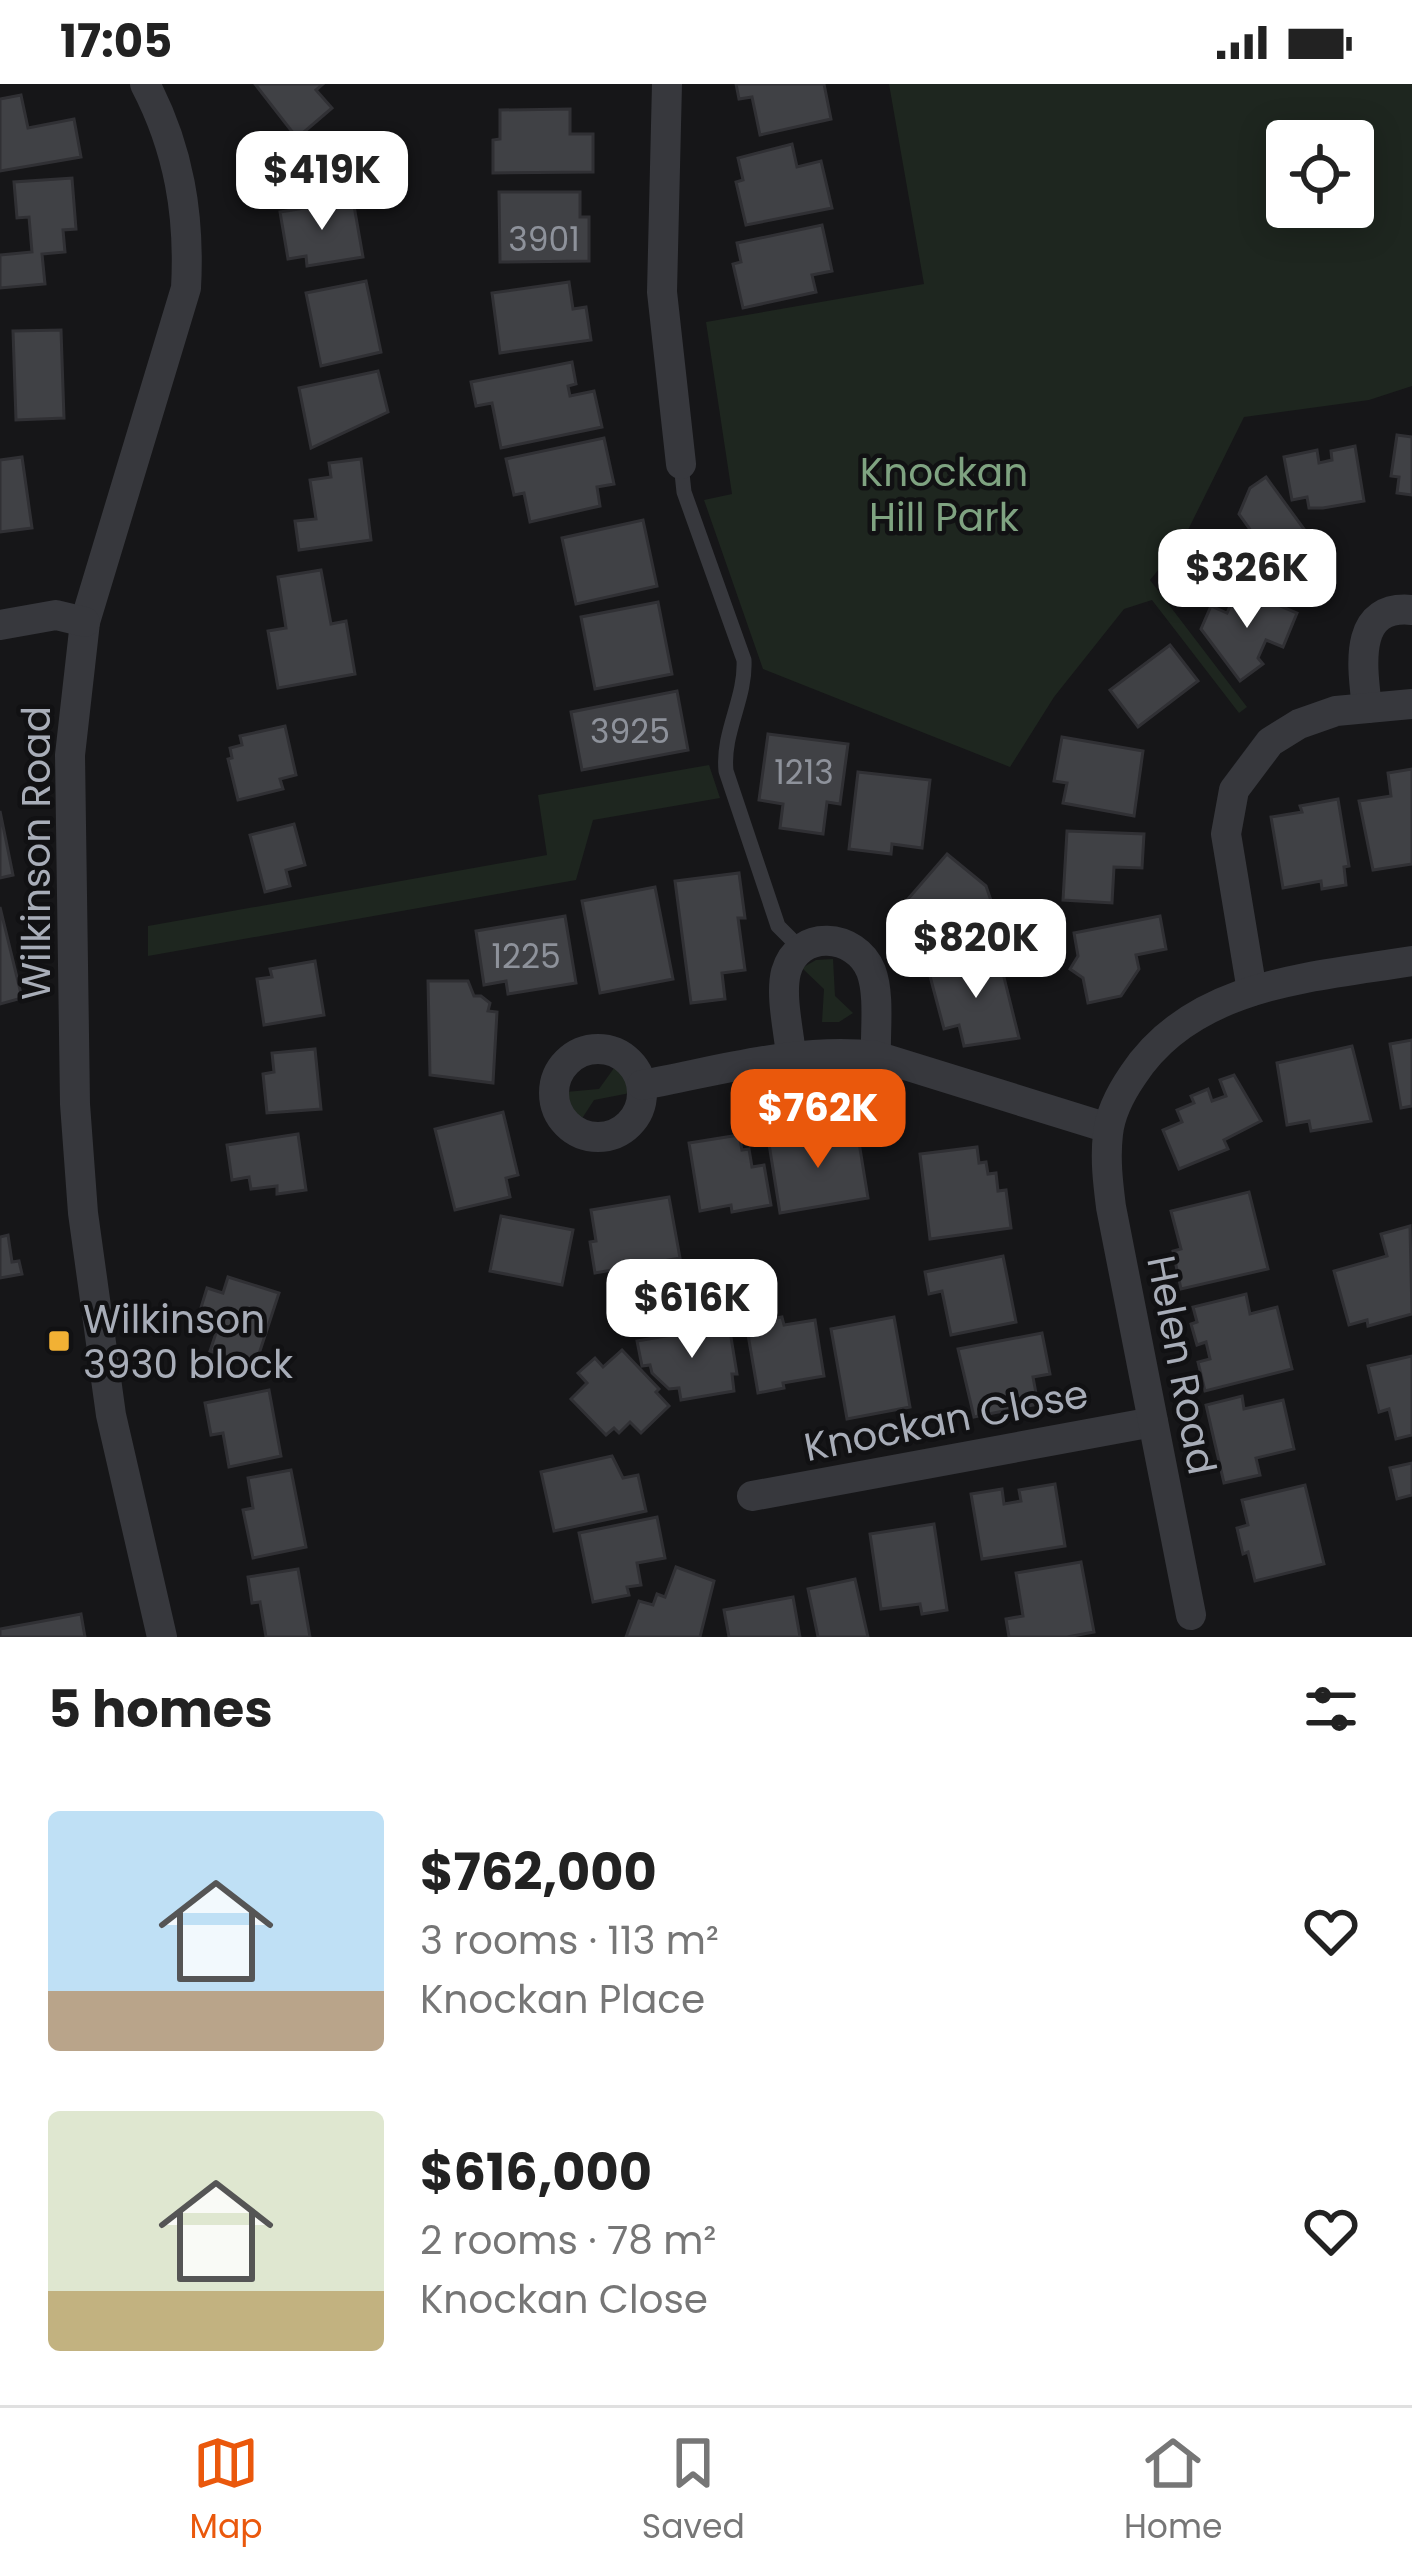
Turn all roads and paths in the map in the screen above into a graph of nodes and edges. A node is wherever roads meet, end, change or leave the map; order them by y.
1 (145, 84) edge
2 (668, 84) edge
3 (681, 464) joint
4 (1412, 610) edge
5 (86, 622) junction
6 (0, 625) edge
7 (1412, 704) edge
8 (1367, 708) junction
9 (801, 950) junction
10 (1412, 961) edge
11 (1252, 991) junction
12 (791, 1056) junction
13 (876, 1056) junction
14 (642, 1085) dead end
15 (1108, 1128) junction
16 (1154, 1422) junction
17 (752, 1496) dead end
18 (1191, 1615) dead end
19 (162, 1637) edge

1 - 5 street, Wilkinson Road
2 - 3 street
3 - 9 lane
4 - 8 street
5 - 6 street
5 - 19 street, Wilkinson Road
7 - 8 street
8 - 11 street
9 - 12 street
9 - 13 street
10 - 11 street
11 - 15 street
12 - 13 street
12 - 14 street
13 - 15 street
15 - 16 street, Helen Road
16 - 17 street, Knockan Close
16 - 18 street, Helen Road

